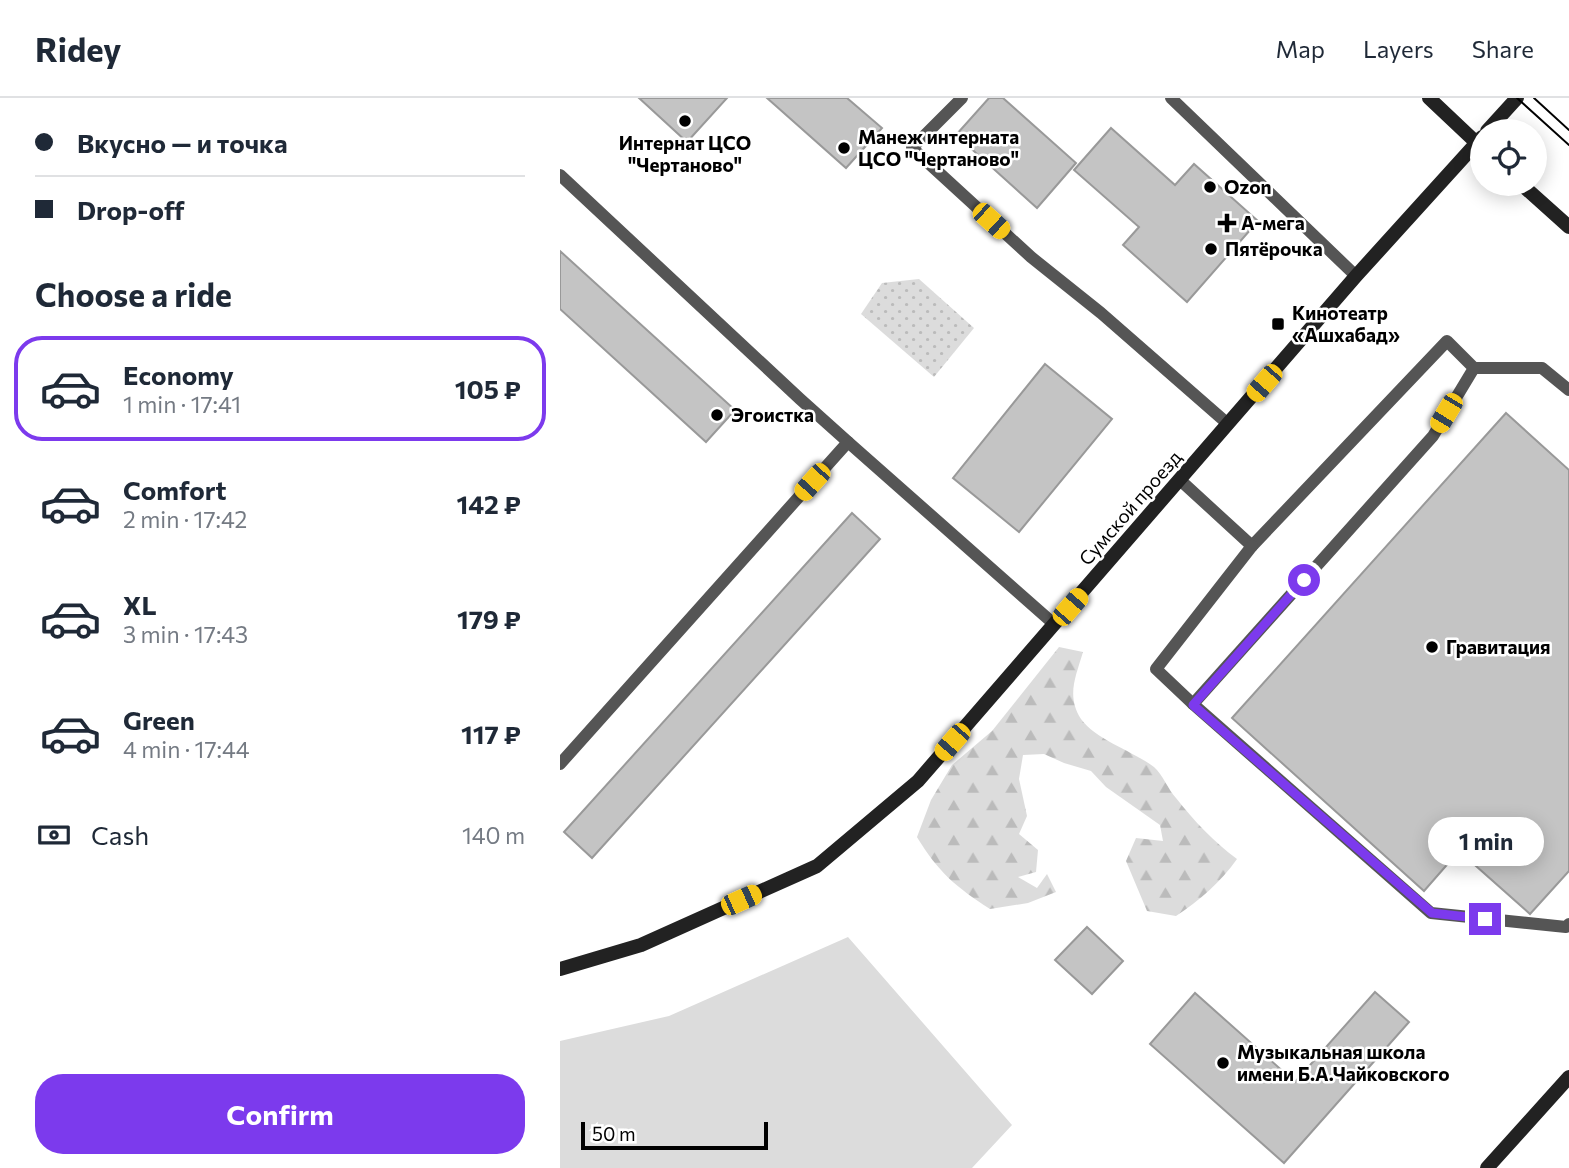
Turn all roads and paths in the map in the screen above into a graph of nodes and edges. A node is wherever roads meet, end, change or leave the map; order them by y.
1 (962, 98) edge
2 (1171, 98) edge
3 (1429, 98) edge
4 (1517, 98) edge
5 (1498, 119) edge
6 (1470, 133) edge
7 (1470, 153) edge
8 (560, 174) edge
9 (1534, 196) edge
10 (1569, 227) edge
11 (1356, 276) junction
12 (1474, 368) junction
13 (1569, 390) edge
14 (1228, 424) junction
15 (848, 442) junction
16 (1180, 480) junction
17 (1252, 547) junction
18 (1054, 624) junction
19 (1193, 705) junction
20 (560, 764) edge
21 (1569, 924) edge
22 (560, 968) edge
23 (1569, 1077) edge
24 (1487, 1168) edge

1 - 14 lane
2 - 11 lane
3 - 6 street
4 - 5 street
7 - 11 street, Сумской проезд
8 - 15 lane
9 - 10 street
11 - 14 street, Сумской проезд
12 - 13 lane
12 - 17 lane
12 - 19 lane
14 - 16 street, Сумской проезд
15 - 18 lane
15 - 20 lane
16 - 17 lane
16 - 18 street, Сумской проезд
17 - 19 lane
18 - 22 street, Сумской проезд
19 - 21 lane
23 - 24 street

